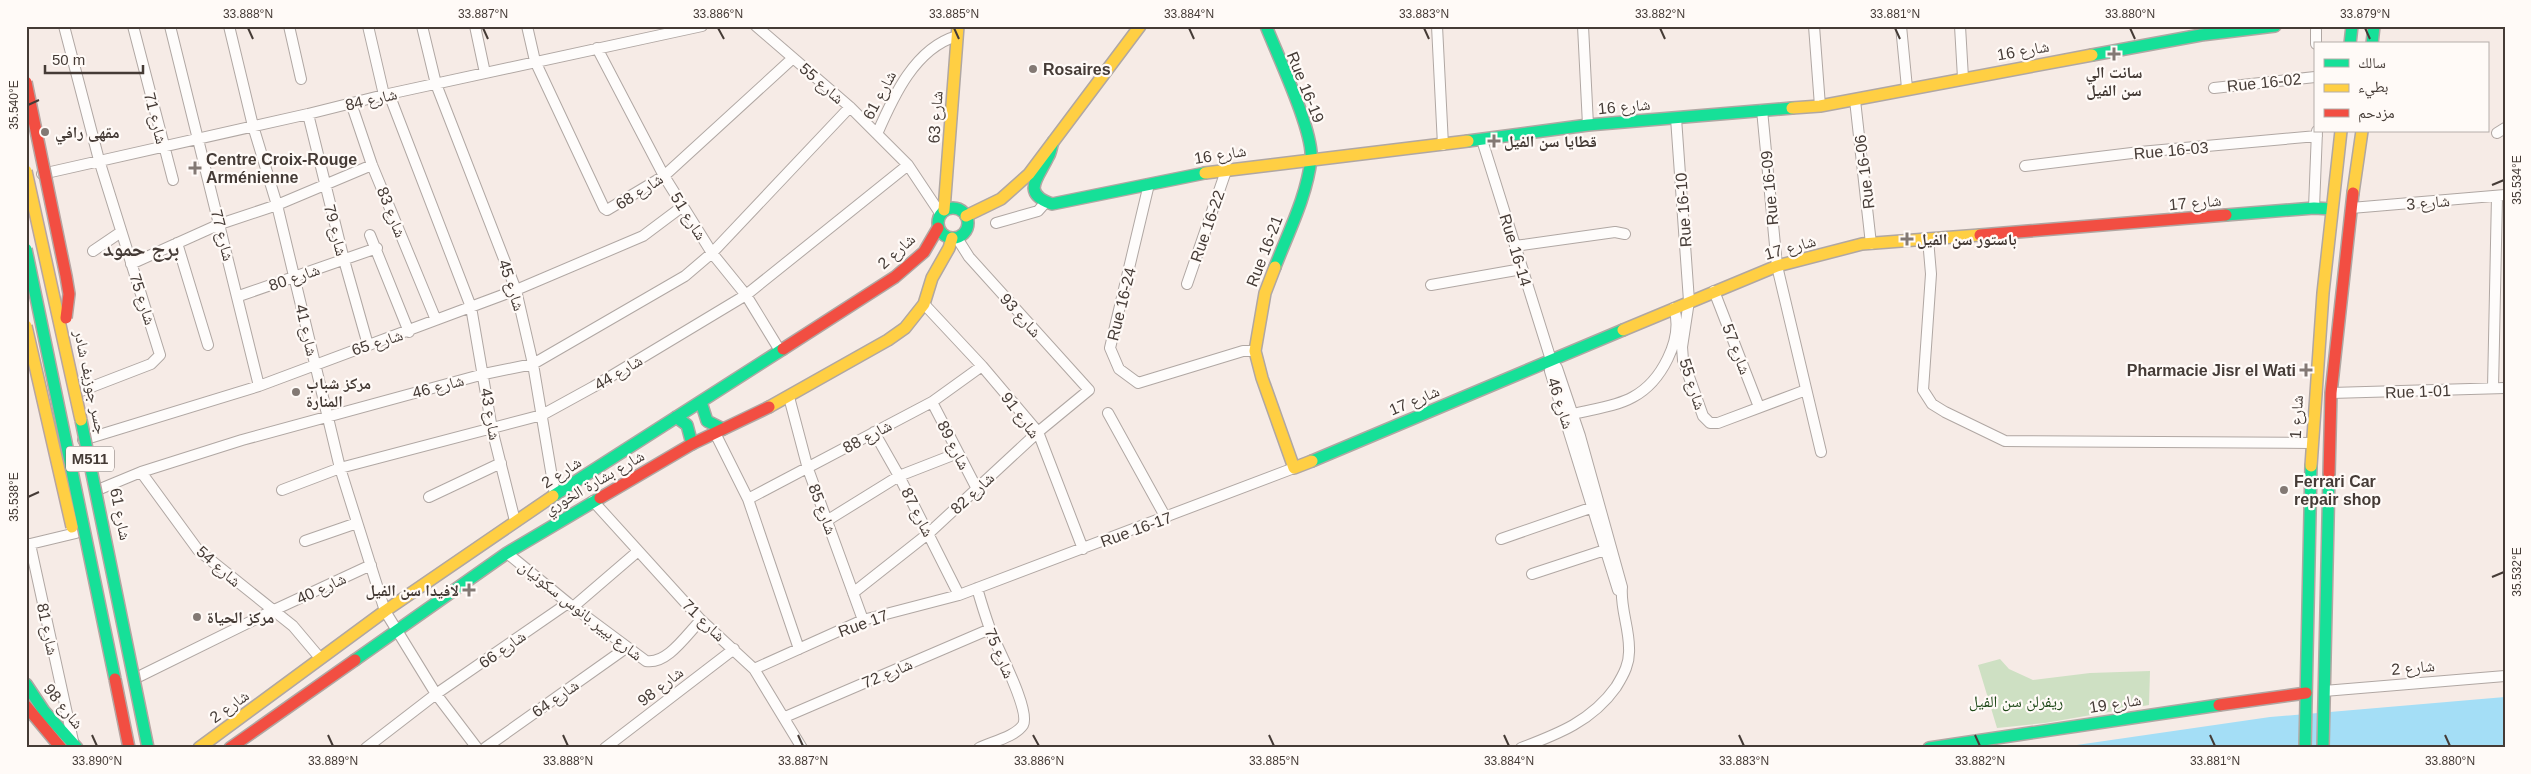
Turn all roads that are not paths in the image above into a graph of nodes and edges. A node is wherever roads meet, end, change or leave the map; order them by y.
1 (64, 26) edge
2 (133, 26) edge
3 (170, 26) edge
4 (229, 26) edge
5 (290, 26) edge
6 (368, 26) edge
7 (422, 26) edge
8 (475, 26) edge
9 (527, 26) edge
10 (655, 26) edge
11 (702, 26) edge
12 (756, 26) edge
13 (1140, 26) edge
14 (1266, 26) edge
15 (1437, 26) edge
16 (1583, 26) edge
17 (1814, 26) edge
18 (1901, 26) edge
19 (1960, 26) edge
20 (2275, 26) edge
21 (2316, 26) edge
22 (2352, 26) edge
23 (2374, 26) edge
24 (957, 29) edge
25 (2200, 30) edge
26 (665, 34) junction
27 (2316, 42) edge
28 (2350, 42) edge
29 (2372, 42) edge
30 (597, 48) junction
31 (793, 58) junction
32 (535, 61) junction
33 (485, 73) junction
34 (2314, 76) edge
35 (1963, 78) junction
36 (301, 79) dead end
37 (26, 82) edge
38 (436, 84) junction
39 (1907, 88) junction
40 (2214, 88) dead end
41 (386, 94) junction
42 (1855, 100) junction
43 (351, 103) junction
44 (1820, 106) junction
45 (850, 107) junction
46 (26, 110) edge
47 (1762, 110) junction
48 (308, 114) junction
49 (1676, 118) junction
50 (1588, 125) junction
51 (253, 126) junction
52 (2341, 132) edge
53 (2362, 132) edge
54 (877, 134) junction
55 (2317, 134) edge
56 (199, 139) junction
57 (1482, 140) junction
58 (1053, 142) junction
59 (1443, 145) junction
60 (164, 147) junction
61 (99, 160) junction
62 (1310, 161) junction
63 (372, 165) junction
64 (908, 165) junction
65 (2025, 166) dead end
66 (1227, 168) junction
67 (26, 171) edge
68 (40, 174) junction
69 (664, 176) junction
70 (26, 179) edge
71 (173, 180) dead end
72 (324, 184) junction
73 (1149, 184) junction
74 (2501, 196) edge
75 (1045, 203) junction
76 (277, 205) junction
77 (683, 206) junction
78 (2314, 208) junction
79 (2351, 208) junction
80 (2332, 209) junction
81 (942, 212) junction
82 (966, 216) junction
83 (996, 223) dead end
84 (220, 224) junction
85 (938, 228) junction
86 (121, 232) junction
87 (1625, 234) dead end
88 (370, 235) dead end
89 (955, 238) junction
90 (1928, 239) junction
91 (177, 243) junction
92 (1871, 244) junction
93 (1515, 246) junction
94 (376, 248) junction
95 (26, 249) edge
96 (92, 251) dead end
97 (712, 254) junction
98 (344, 260) junction
99 (131, 264) junction
100 (1777, 266) junction
101 (1522, 270) junction
102 (295, 277) junction
103 (1187, 284) dead end
104 (1431, 285) dead end
105 (516, 290) junction
106 (1714, 291) junction
107 (746, 294) junction
108 (26, 296) edge
109 (239, 296) junction
110 (1689, 302) junction
111 (924, 304) junction
112 (471, 307) junction
113 (1674, 308) junction
114 (436, 320) junction
115 (26, 326) edge
116 (63, 329) junction
117 (409, 332) junction
118 (208, 345) dead end
119 (368, 345) junction
120 (779, 349) junction
121 (1255, 351) junction
122 (1551, 360) junction
123 (315, 364) junction
124 (533, 364) junction
125 (982, 366) junction
126 (484, 374) junction
127 (259, 386) junction
128 (2493, 388) junction
129 (2505, 388) edge
130 (1089, 390) joint
131 (1806, 390) junction
132 (81, 391) junction
133 (2331, 393) junction
134 (789, 396) junction
135 (701, 402) junction
136 (932, 402) junction
137 (1760, 407) junction
138 (1108, 413) dead end
139 (1573, 414) junction
140 (542, 415) junction
141 (327, 416) junction
142 (676, 417) junction
143 (492, 429) junction
144 (719, 431) junction
145 (874, 432) junction
146 (1038, 432) junction
147 (91, 439) junction
148 (2311, 443) junction
149 (58, 444) junction
150 (692, 444) junction
151 (1820, 452) dead end
152 (958, 453) junction
153 (501, 464) junction
154 (340, 468) junction
155 (1294, 468) junction
156 (808, 469) junction
157 (141, 472) junction
158 (899, 476) junction
159 (100, 489) junction
160 (977, 489) junction
161 (282, 490) dead end
162 (555, 495) junction
163 (428, 497) dead end
164 (748, 500) junction
165 (593, 501) junction
166 (1596, 506) junction
167 (1166, 518) junction
168 (828, 520) junction
169 (515, 521) junction
170 (358, 523) junction
171 (76, 533) junction
172 (929, 533) junction
173 (1501, 539) dead end
174 (305, 541) dead end
175 (28, 545) edge
176 (1083, 549) junction
177 (1608, 549) junction
178 (637, 552) junction
179 (507, 553) junction
180 (371, 565) junction
181 (1532, 574) dead end
182 (976, 588) junction
183 (853, 593) junction
184 (98, 595) junction
185 (959, 595) junction
186 (571, 605) junction
187 (272, 611) junction
188 (384, 611) junction
189 (701, 620) junction
190 (863, 620) junction
191 (990, 628) junction
192 (395, 631) junction
193 (626, 648) junction
194 (734, 649) junction
195 (799, 649) junction
196 (320, 658) junction
197 (754, 669) junction
198 (2505, 676) edge
199 (136, 678) junction
200 (26, 684) edge
201 (2324, 690) junction
202 (2306, 693) junction
203 (436, 694) junction
204 (26, 706) edge
205 (785, 717) junction
206 (75, 746) edge
207 (61, 748) edge
208 (121, 748) edge
209 (129, 748) edge
210 (149, 748) edge
211 (199, 748) edge
212 (230, 748) edge
213 (366, 748) edge
214 (477, 748) edge
215 (485, 748) edge
216 (605, 748) edge
217 (802, 748) edge
218 (979, 748) edge
219 (1521, 748) edge
220 (1929, 748) edge
221 (2305, 748) edge
222 (2323, 748) edge

1 - 61 street
2 - 60 street, شارع 71
3 - 56 street, شارع 77
4 - 51 street, شارع 41
5 - 36 street
6 - 41 street
7 - 38 street
8 - 33 street
9 - 32 street
10 - 26 street
11 - 26 street, شارع 84
12 - 31 street, شارع 55
13 - 58 main road
14 - 62 main road, Rue 16-19
15 - 59 street
16 - 50 street
17 - 44 street
18 - 39 street
19 - 35 street
20 - 25 main road, شارع 16
21 - 27 street
22 - 28 main road
23 - 29 main road
24 - 54 street, شارع 61
24 - 81 main road, شارع 63
25 - 35 main road, شارع 16
26 - 30 street, شارع 84
30 - 32 street, شارع 84
30 - 69 street, شارع 51
31 - 45 street, شارع 55
31 - 69 street, شارع 68
32 - 33 street, شارع 84
32 - 69 street, شارع 68
33 - 38 street, شارع 84
34 - 40 street, Rue 16-02
35 - 39 main road, شارع 16
37 - 116 main road, bridge
38 - 41 street, شارع 84
38 - 105 street, شارع 45
39 - 42 main road, شارع 16
41 - 43 street, شارع 84
41 - 112 street
42 - 44 main road, شارع 16
42 - 92 street, Rue 16-06
43 - 48 street, شارع 84
43 - 63 street, شارع 83
44 - 47 main road, شارع 16
45 - 54 street, شارع 55
45 - 97 street, شارع 46
46 - 68 main road, شارع 61
47 - 49 main road, شارع 16
47 - 100 street, Rue 16-09
48 - 51 street, شارع 84
48 - 72 street, شارع 79
49 - 50 main road, شارع 16
49 - 110 street, Rue 16-10
50 - 57 main road, شارع 16
51 - 56 street, شارع 84
51 - 76 street, شارع 41
52 - 80 main road, شارع 1
53 - 79 main road, شارع 1
54 - 64 street, شارع 55
55 - 65 street, Rue 16-03
55 - 78 street
56 - 60 street, شارع 84
56 - 84 street, شارع 77
57 - 59 main road, شارع 16
57 - 93 street, Rue 16-14
58 - 75 main road
58 - 82 main road
59 - 62 main road, شارع 16
60 - 61 street, شارع 84
60 - 71 street, شارع 71
61 - 68 street, شارع 84
61 - 86 street, شارع 75
62 - 66 main road, شارع 16
62 - 121 main road, Rue 16-21
63 - 72 street
63 - 114 street, شارع 83
64 - 81 street, شارع 55
64 - 107 street, شارع 44
66 - 73 main road, شارع 16
66 - 103 street, Rue 16-22
67 - 116 main road, جسر جوزيف شادر / M511, bridge
68 - 70 main road
68 - 132 main road, شارع 61
69 - 77 street, شارع 51
72 - 76 street
72 - 98 street, شارع 79
73 - 75 main road, شارع 16
73 - 121 street, Rue 16-24
74 - 79 street, شارع 3
74 - 128 street
75 - 83 street
76 - 84 street
76 - 102 street, شارع 41
77 - 97 street, شارع 51
77 - 105 street, شارع 65
78 - 80 main road, شارع 17
78 - 90 main road, شارع 17
79 - 133 main road, شارع 1
80 - 148 main road, شارع 1
81 - 82 main road
81 - 85 main road
82 - 89 main road
84 - 91 street
84 - 109 street, شارع 77
85 - 89 main road
85 - 120 main road, شارع 2
86 - 96 street
86 - 99 street, شارع 75
87 - 93 street
88 - 94 street
89 - 111 main road, شارع بشارة الخوري
89 - 130 street, شارع 93
90 - 92 main road, شارع 17
90 - 148 street
91 - 99 street
91 - 118 street
92 - 100 main road, شارع 17
93 - 101 street, Rue 16-14
94 - 98 street, شارع 80
94 - 117 street
95 - 184 main road, M511, bridge
97 - 107 street, شارع 51
97 - 124 street, شارع 46
98 - 102 street, شارع 80
98 - 119 street, شارع 79
99 - 132 street, شارع 75
100 - 106 main road, شارع 17
100 - 131 street
101 - 104 street
101 - 122 street, Rue 16-14
102 - 109 street, شارع 80
102 - 123 street, شارع 41
105 - 112 street, شارع 65
105 - 124 street, شارع 45
106 - 110 main road, شارع 17
106 - 137 street, شارع 57
107 - 120 street, شارع 51
107 - 140 street, شارع 44
108 - 149 main road
109 - 127 street, شارع 77
110 - 113 main road, شارع 17
110 - 137 street, شارع 55
111 - 125 street, شارع 91
111 - 134 main road, شارع بشارة الخوري
112 - 114 street, شارع 65
112 - 126 street, شارع 43
113 - 122 main road, شارع 17
113 - 139 street
114 - 117 street, شارع 65
115 - 184 main road, bridge
116 - 210 main road, جسر جوزيف شادر / M511, bridge
117 - 119 street, شارع 65
119 - 123 street, شارع 65
120 - 135 main road, شارع 2
121 - 155 main road, Rue 16-21
122 - 139 street, شارع 46
122 - 155 main road, شارع 17
122 - 166 street, شارع 46
123 - 127 street, شارع 65
123 - 141 street, شارع 41
124 - 126 street, شارع 46
124 - 140 street, شارع 45
125 - 136 street, شارع 88
125 - 146 street, شارع 91
126 - 141 street, شارع 46
126 - 143 street, شارع 43
127 - 147 street, شارع 65
128 - 129 street, Rue 1-01
128 - 133 street, Rue 1-01
130 - 146 street, شارع 82
131 - 137 street, شارع 55
131 - 151 street
132 - 147 main road, شارع 61
133 - 201 main road, شارع 1
134 - 144 main road, شارع بشارة الخوري
134 - 156 street, شارع 85
135 - 142 main road, شارع 2
135 - 144 main road
136 - 145 street, شارع 88
136 - 152 street, شارع 89
138 - 167 street
139 - 166 street, شارع 46
140 - 143 street, شارع 44
140 - 162 street, شارع 45
141 - 154 street, شارع 41
141 - 157 street, شارع 46
142 - 150 main road
142 - 162 main road, شارع 2
143 - 153 street, شارع 43
143 - 154 street, شارع 44
144 - 150 main road, شارع بشارة الخوري
144 - 164 street
145 - 156 street, شارع 88
145 - 158 street, شارع 87
146 - 160 street, شارع 82
146 - 176 street, شارع 91
147 - 149 street, شارع 65
147 - 159 main road, شارع 61
148 - 202 main road, شارع 1
149 - 171 main road
150 - 165 main road, شارع بشارة الخوري
152 - 158 street
152 - 160 street, شارع 89
153 - 163 street
153 - 169 street, شارع 43
154 - 161 street, شارع 44
154 - 170 street, شارع 41
155 - 167 street, Rue 16-17
156 - 164 street, شارع 88
156 - 168 street, شارع 85
157 - 159 street
157 - 187 street, شارع 54
158 - 168 street
158 - 172 street, شارع 87
159 - 199 main road, شارع 61
160 - 172 street, شارع 82
162 - 169 main road, شارع 2
164 - 195 street
165 - 178 street, شارع 71
165 - 179 main road, شارع بشارة الخوري
166 - 173 street
166 - 177 street, شارع 46
167 - 176 street, Rue 16-17
168 - 183 street, شارع 85
169 - 188 main road, شارع 2
170 - 174 street
170 - 180 street, شارع 41
171 - 175 street
171 - 208 main road
172 - 183 street, شارع 82
172 - 185 street, شارع 87
175 - 206 street, شارع 81
176 - 182 street, Rue 16-17
177 - 181 street
177 - 219 street, شارع 46
178 - 186 street, شارع 66
178 - 189 street, شارع 71
179 - 186 street, شارع بيير بانوس سكونيان
179 - 192 main road, شارع بشارة الخوري
180 - 187 street, شارع 40
180 - 188 street, شارع 41
182 - 185 street, Rue 17
182 - 191 street, شارع 75
183 - 190 street, شارع 85
184 - 209 main road, M511, bridge
185 - 190 street, Rue 17
186 - 193 street, شارع بيير بانوس سكونيان
186 - 203 street, شارع 66
187 - 196 street, شارع 54
187 - 199 street, شارع 40
188 - 192 street, شارع 41
188 - 196 main road, شارع 2
189 - 193 street, شارع بيير بانوس سكونيان
189 - 194 street, شارع 71
190 - 195 street, Rue 17
191 - 205 street, شارع 72
191 - 218 street, شارع 75
192 - 203 street, شارع 41
192 - 212 main road, شارع بشارة الخوري
193 - 215 street, شارع 64
194 - 197 street, شارع 71
194 - 216 street, شارع 98
195 - 197 street, Rue 17
196 - 211 main road, شارع 2
197 - 205 street, شارع 71
198 - 201 street, شارع 2
199 - 210 main road, شارع 61
200 - 206 main road, شارع 98
201 - 222 main road, شارع 1
202 - 220 main road, شارع 19
202 - 221 main road, شارع 1
203 - 213 street, شارع 66
203 - 214 street, شارع 41
204 - 207 main road
205 - 217 street, شارع 71

